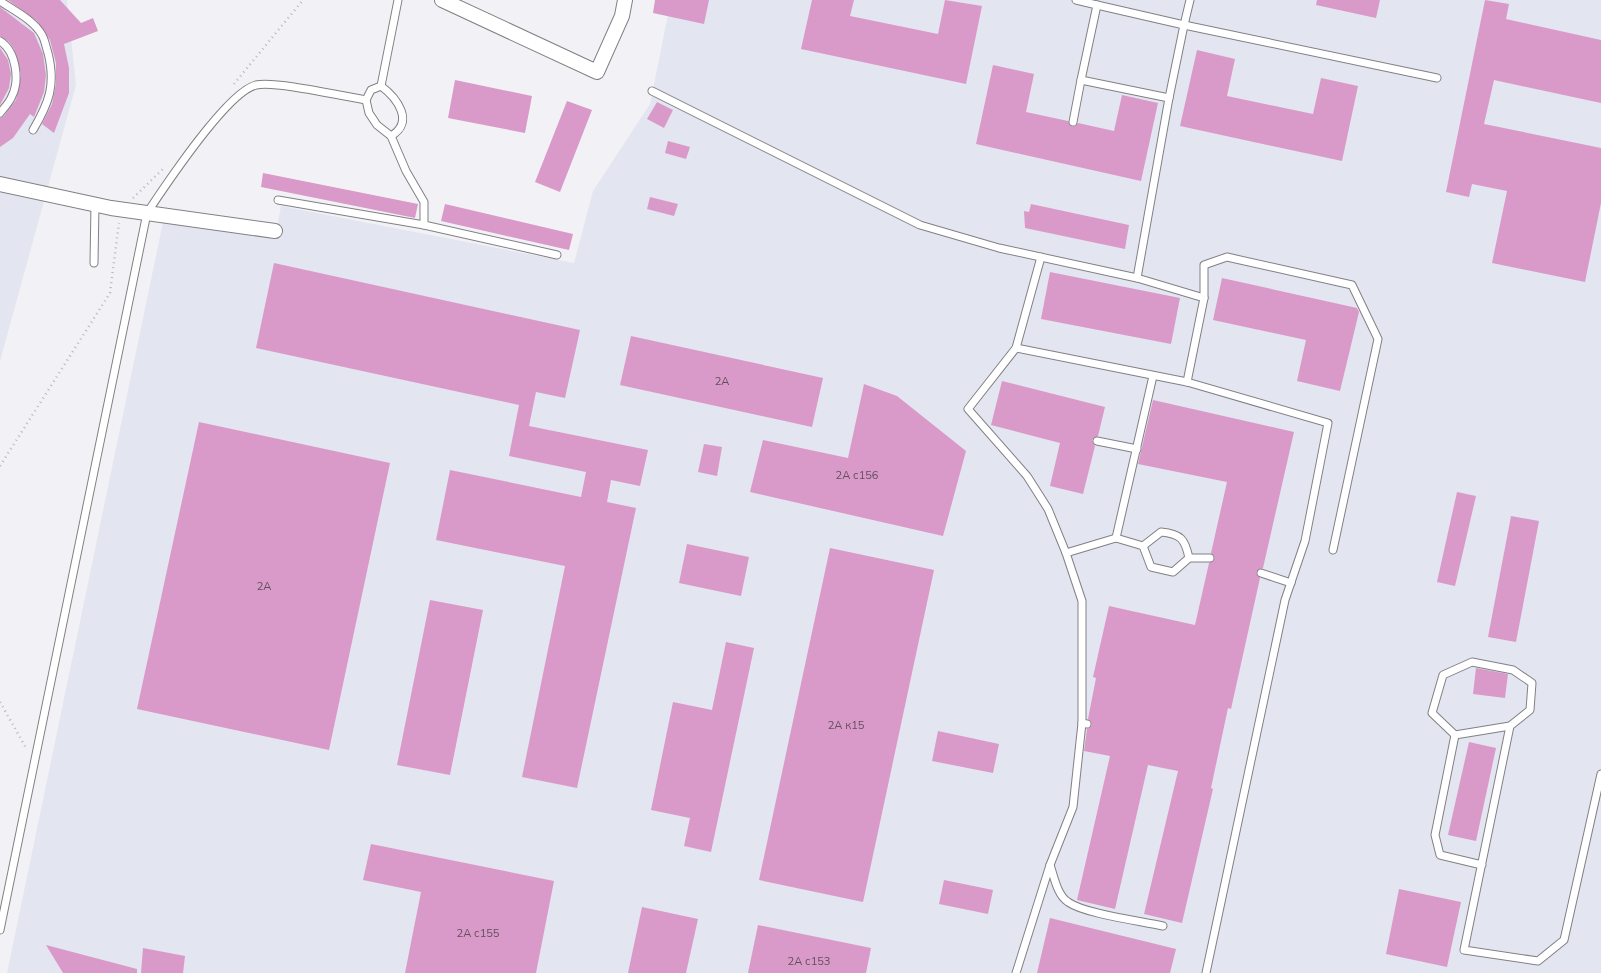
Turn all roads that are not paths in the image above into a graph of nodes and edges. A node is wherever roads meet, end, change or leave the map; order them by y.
1 (398, 0) edge
2 (442, 0) edge
3 (625, 0) edge
4 (1076, 0) edge
5 (1190, 0) edge
6 (0, 1) edge
7 (1097, 5) junction
8 (1184, 25) junction
9 (0, 41) edge
10 (1437, 78) dead end
11 (1081, 80) junction
12 (381, 86) junction
13 (652, 91) dead end
14 (1169, 98) junction
15 (366, 100) junction
16 (0, 113) edge
17 (1073, 122) dead end
18 (32, 130) dead end
19 (391, 136) junction
20 (0, 184) edge
21 (278, 200) dead end
22 (95, 204) junction
23 (147, 213) junction
24 (424, 225) junction
25 (274, 231) dead end
26 (557, 255) dead end
27 (1041, 257) junction
28 (94, 263) dead end
29 (1137, 278) junction
30 (1204, 298) junction
31 (1016, 348) junction
32 (1153, 376) junction
33 (1187, 382) junction
34 (1096, 441) dead end
35 (1137, 449) junction
36 (1116, 538) junction
37 (1143, 546) junction
38 (1333, 550) dead end
39 (1066, 552) junction
40 (1189, 558) junction
41 (1210, 558) dead end
42 (1262, 573) dead end
43 (1291, 583) junction
44 (1510, 726) junction
45 (1455, 735) junction
46 (1601, 774) edge
47 (1050, 864) junction
48 (1482, 865) junction
49 (1163, 926) dead end
50 (0, 930) edge
51 (1016, 973) edge
52 (1206, 973) edge

1 - 12 lane
2 - 3 street
4 - 7 lane
5 - 8 lane
6 - 18 lane
7 - 8 lane
7 - 11 lane
8 - 10 lane
8 - 14 lane
9 - 16 lane
11 - 14 lane
11 - 17 lane
12 - 15 lane
12 - 19 lane
13 - 27 lane
14 - 29 lane
15 - 19 lane
15 - 23 lane
19 - 24 lane
20 - 22 street
21 - 24 lane
22 - 23 street
22 - 28 lane
23 - 25 street
23 - 50 lane
24 - 26 lane
27 - 29 lane
27 - 31 lane
29 - 30 lane
30 - 33 lane
30 - 38 lane
31 - 32 lane
31 - 39 lane
32 - 33 lane
32 - 35 lane
33 - 43 lane
34 - 35 lane
35 - 36 lane
36 - 37 lane
36 - 39 lane
37 - 40 lane
37 - 40 lane
39 - 47 lane
40 - 41 lane
42 - 43 lane
43 - 52 lane
44 - 45 lane
44 - 45 lane
44 - 48 lane
45 - 48 lane
46 - 48 lane
47 - 49 lane
47 - 51 lane

